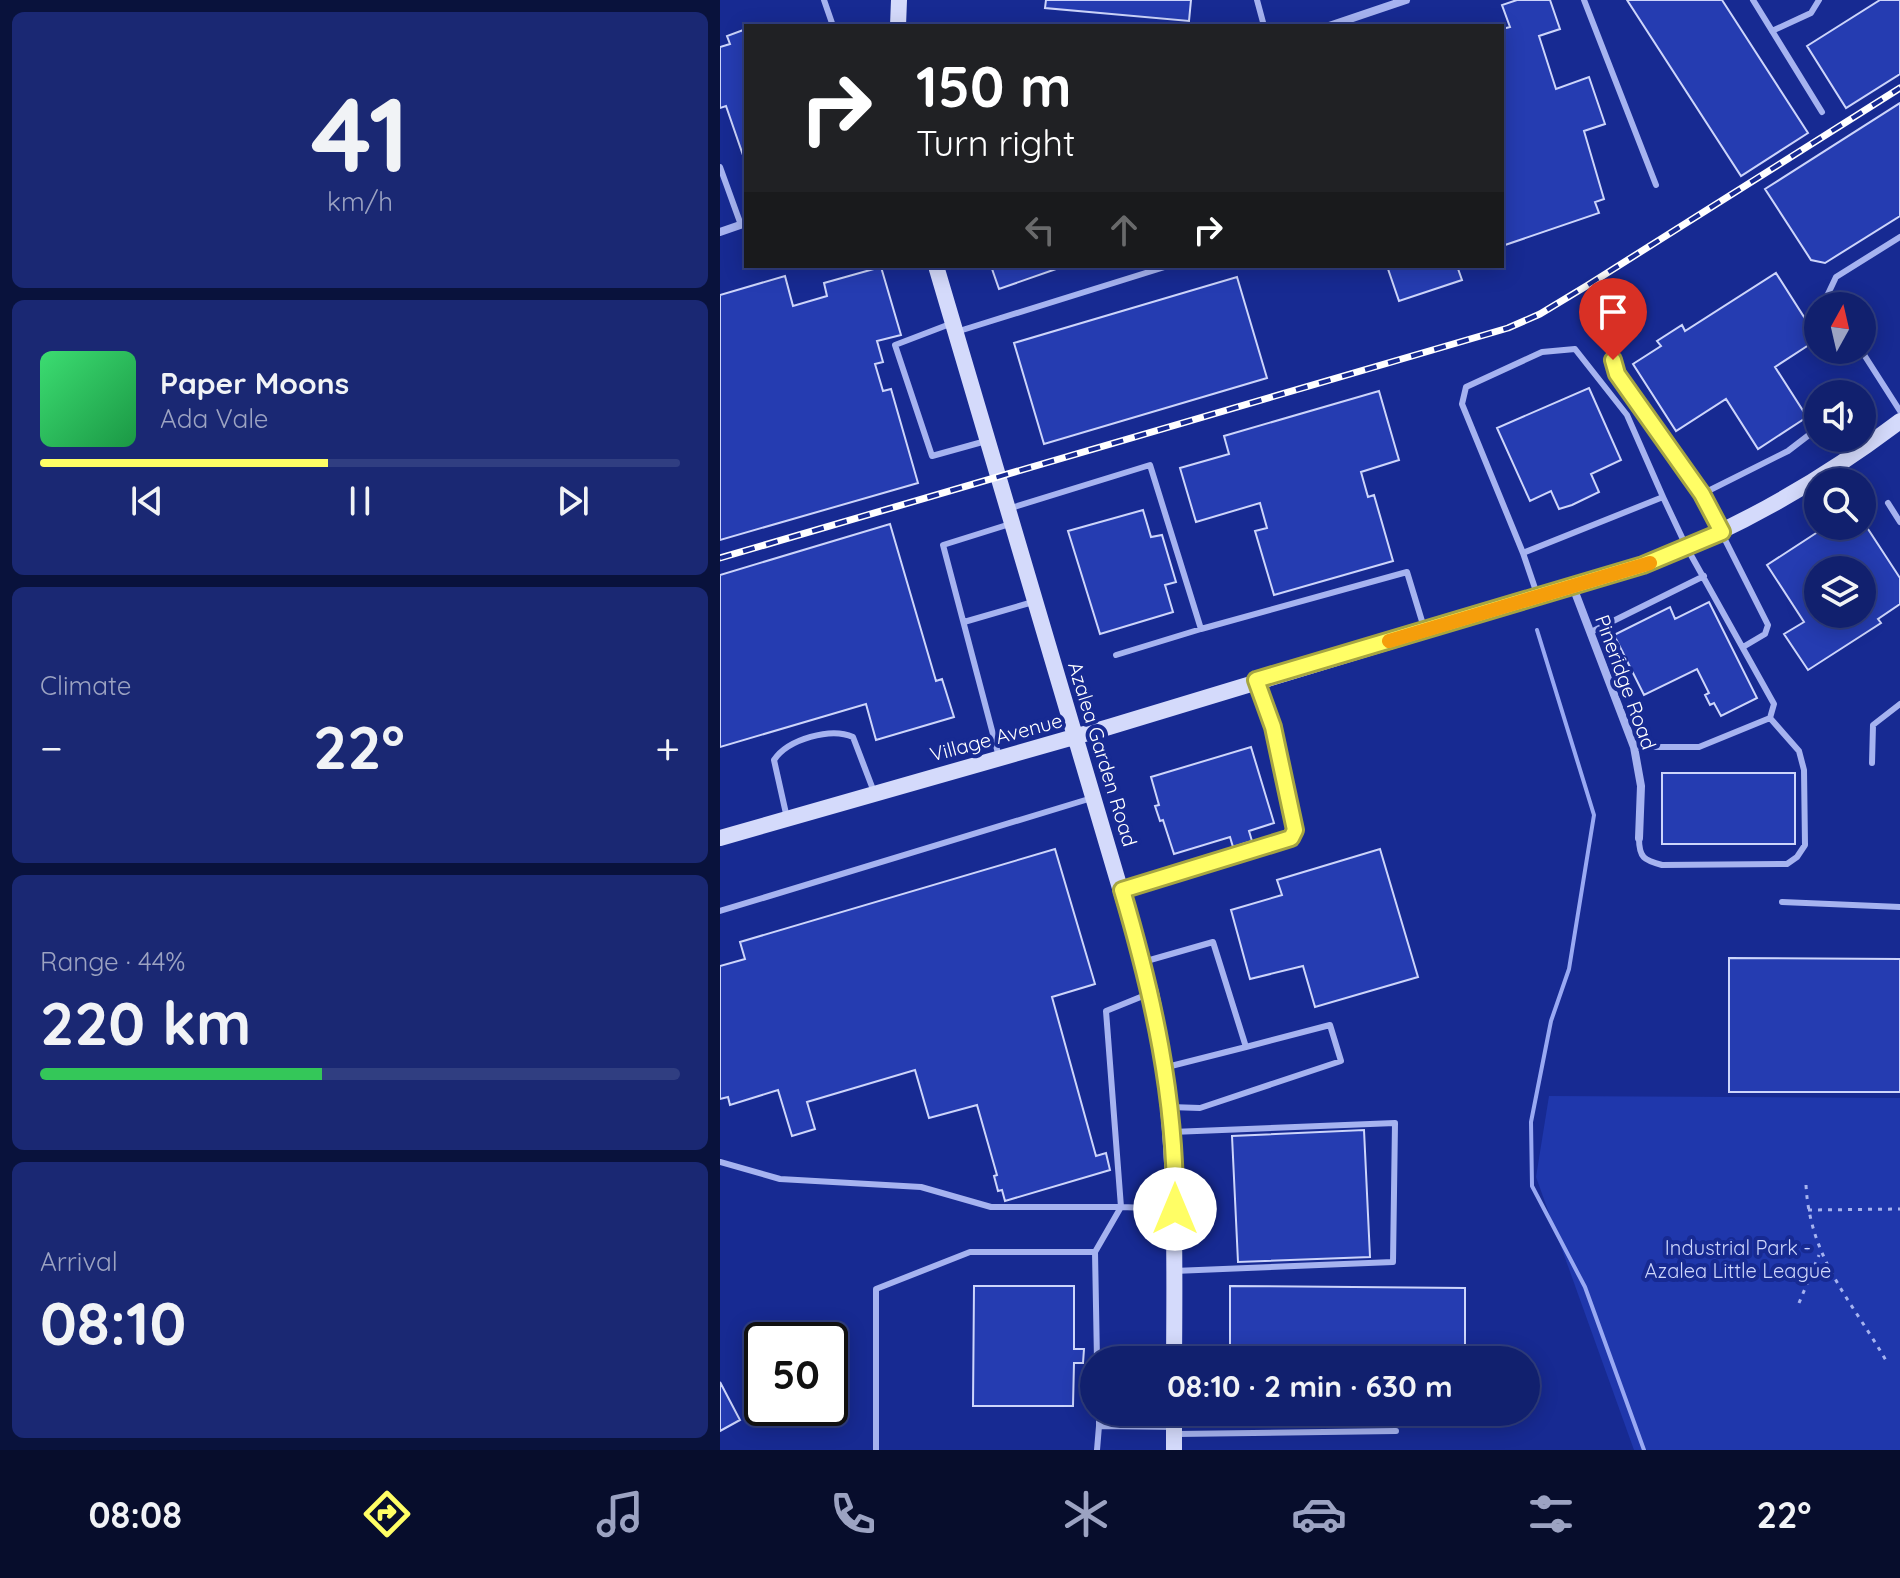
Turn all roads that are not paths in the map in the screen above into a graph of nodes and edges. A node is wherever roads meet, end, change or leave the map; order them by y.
1 (824, 0) edge
2 (899, 0) edge
3 (1257, 0) edge
4 (1406, 0) edge
5 (1584, 0) edge
6 (1753, 0) edge
7 (1819, 0) edge
8 (1392, 2) edge
9 (832, 24) edge
10 (898, 24) edge
11 (1263, 24) edge
12 (1334, 24) edge
13 (1772, 31) junction
14 (1822, 112) dead end
15 (720, 167) edge
16 (1656, 185) dead end
17 (744, 224) edge
18 (720, 232) edge
19 (1900, 237) edge
20 (937, 268) edge
21 (1161, 268) edge
22 (1829, 292) edge
23 (1637, 300) dead end
24 (955, 327) junction
25 (1870, 364) edge
26 (1900, 411) edge
27 (1900, 421) edge
28 (1804, 439) edge
29 (1876, 439) edge
30 (989, 440) junction
31 (1858, 452) edge
32 (1702, 494) junction
33 (1663, 497) junction
34 (1888, 503) dead end
35 (1011, 516) junction
36 (1900, 522) edge
37 (1722, 532) junction
38 (1687, 548) junction
39 (1523, 553) junction
40 (1704, 576) junction
41 (1573, 587) junction
42 (1538, 598) junction
43 (1037, 601) junction
44 (964, 622) junction
45 (1201, 629) junction
46 (1425, 631) junction
47 (1591, 632) junction
48 (1743, 647) junction
49 (1116, 655) dead end
50 (1256, 680) junction
51 (1900, 704) edge
52 (1770, 718) junction
53 (1076, 736) junction
54 (1634, 747) junction
55 (999, 757) junction
56 (1872, 763) dead end
57 (874, 792) junction
58 (1094, 797) junction
59 (787, 818) junction
60 (720, 838) edge
61 (1639, 838) joint
62 (1122, 890) junction
63 (1782, 902) dead end
64 (1900, 907) edge
65 (720, 911) edge
66 (1143, 962) junction
67 (1151, 993) junction
68 (1246, 1047) junction
69 (1165, 1067) junction
70 (1170, 1107) junction
71 (1172, 1132) junction
72 (720, 1162) edge
73 (1121, 1207) junction
74 (1175, 1209) junction
75 (1095, 1252) junction
76 (1174, 1271) junction
77 (1097, 1346) edge
78 (1174, 1346) edge
79 (1099, 1426) joint
80 (1174, 1431) edge
81 (1396, 1431) dead end
82 (876, 1450) edge
83 (1097, 1450) edge

1 - 9 lane
2 - 10 street
3 - 11 lane
4 - 8 street
5 - 16 lane
6 - 13 lane
7 - 13 lane
8 - 12 street
13 - 14 lane
15 - 17 lane
17 - 18 street
19 - 22 lane
20 - 24 street, Azalea Garden Road
21 - 24 lane
23 - 32 lane
24 - 30 street, Azalea Garden Road
24 - 30 lane
25 - 26 lane
27 - 29 street, Village Avenue
28 - 32 lane
30 - 35 street, Azalea Garden Road
31 - 37 street, Village Avenue
32 - 37 lane
33 - 38 lane
33 - 39 lane
33 - 39 lane
34 - 36 lane
35 - 43 street, Azalea Garden Road
35 - 44 lane
35 - 45 lane
37 - 38 street, Village Avenue
37 - 48 lane
38 - 40 lane
38 - 41 street, Village Avenue
39 - 42 lane
40 - 47 lane
40 - 48 lane
41 - 42 street, Village Avenue
41 - 47 street, Pineridge Road
42 - 46 street, Village Avenue
43 - 44 lane
43 - 53 street, Azalea Garden Road
44 - 55 lane
45 - 46 lane
45 - 49 lane
46 - 50 street, Village Avenue
47 - 54 street, Pineridge Road
48 - 52 lane
50 - 53 street, Village Avenue
50 - 62 lane
51 - 56 lane
52 - 54 lane
52 - 61 lane
53 - 55 street, Village Avenue
53 - 58 street, Azalea Garden Road
54 - 61 street, Pineridge Road
55 - 57 street, Village Avenue
57 - 59 street, Village Avenue
57 - 59 lane
58 - 62 street, Azalea Garden Road
58 - 65 lane
59 - 60 street, Village Avenue
62 - 66 street, Azalea Garden Road
63 - 64 lane
66 - 67 street, Azalea Garden Road
66 - 68 lane
67 - 69 street, Azalea Garden Road
67 - 73 lane
68 - 69 lane
68 - 70 lane
69 - 70 street, Azalea Garden Road
70 - 71 street, Azalea Garden Road
71 - 74 street, Azalea Garden Road
71 - 76 lane
72 - 73 lane
73 - 74 lane
73 - 75 lane
74 - 76 street, Azalea Garden Road
75 - 77 lane
75 - 82 lane
76 - 78 street, Azalea Garden Road
79 - 80 lane
79 - 83 lane
80 - 81 lane

